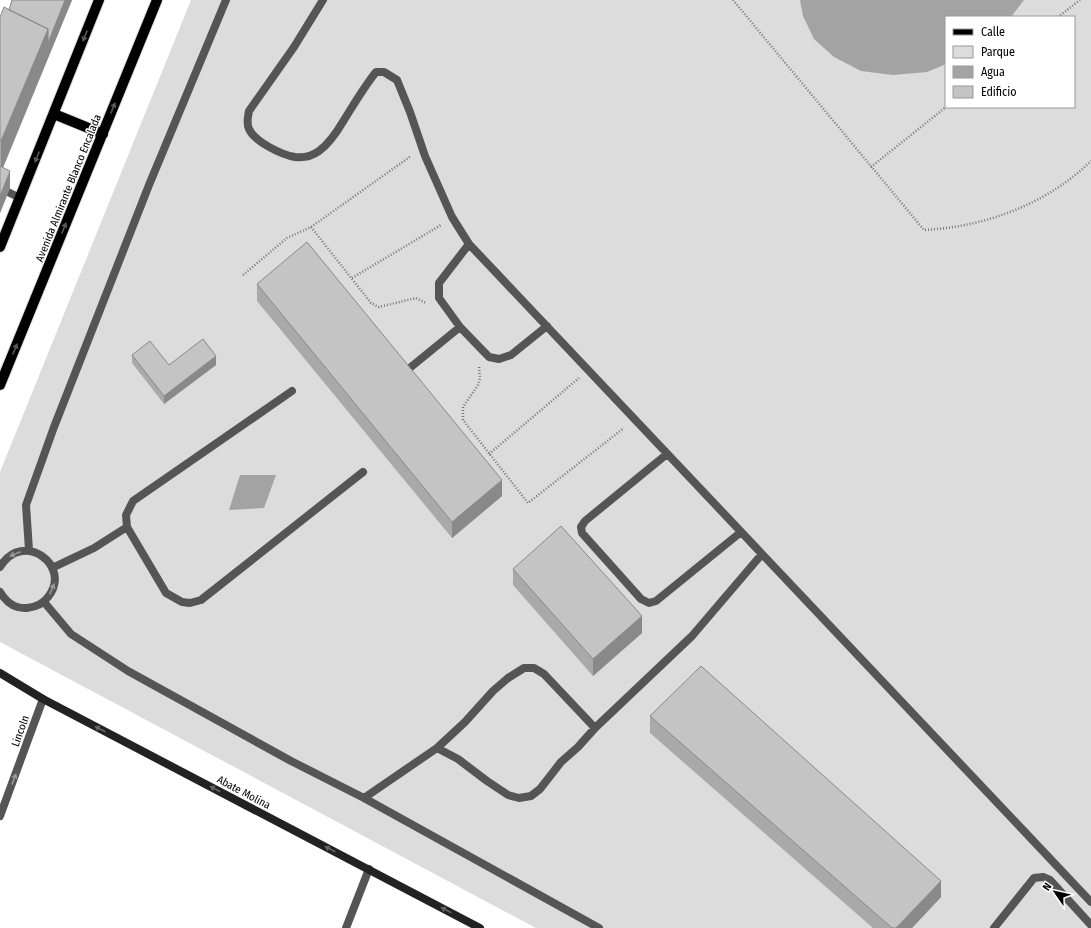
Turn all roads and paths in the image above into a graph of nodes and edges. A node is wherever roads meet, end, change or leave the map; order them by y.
1 (100, 0) edge
2 (157, 0) edge
3 (226, 0) edge
4 (323, 0) edge
5 (733, 0) edge
6 (1080, 0) edge
7 (1059, 16) edge
8 (945, 108) edge
9 (54, 114) junction
10 (103, 134) junction
11 (414, 154) dead end
12 (1091, 161) edge
13 (871, 166) junction
14 (8, 192) edge
15 (20, 198) junction
16 (445, 222) dead end
17 (311, 226) junction
18 (469, 244) junction
19 (0, 247) edge
20 (243, 274) dead end
21 (352, 278) junction
22 (445, 306) junction
23 (547, 326) junction
24 (460, 327) junction
25 (483, 351) junction
26 (406, 371) edge
27 (583, 375) dead end
28 (0, 385) edge
29 (292, 391) dead end
30 (629, 423) dead end
31 (489, 454) junction
32 (667, 454) junction
33 (363, 472) dead end
34 (127, 527) junction
35 (741, 532) junction
36 (29, 550) junction
37 (762, 554) junction
38 (0, 567) edge
39 (52, 568) junction
40 (0, 592) edge
41 (44, 602) junction
42 (0, 673) edge
43 (43, 699) junction
44 (595, 728) junction
45 (437, 748) junction
46 (364, 798) junction
47 (0, 816) edge
48 (369, 869) junction
49 (1091, 902) edge
50 (1091, 925) edge
51 (346, 928) edge
52 (480, 928) edge
53 (599, 928) edge
54 (994, 928) edge

1 -> 9 main road
10 -> 2 main road, Avenida Almirante Blanco Encalada
3 - 36 street
4 - 18 street
5 - 13 path
6 - 7 path
8 - 13 path
9 - 10 main road
9 -> 15 main road
28 -> 10 main road, Avenida Almirante Blanco Encalada
11 - 17 path
12 - 13 path
14 - 15 street
15 - 19 main road
16 - 21 path
17 - 20 path
17 - 21 path
18 - 22 street
18 - 23 street
21 - 22 path
22 - 24 street
23 - 25 street
23 - 32 street
24 - 25 street
24 - 26 street
25 - 31 path
27 - 31 path
29 - 34 street
30 - 31 path
32 - 35 street
32 - 35 street
33 - 34 street
34 - 39 street
35 - 37 street
36 -> 38 street
36 - 39 street
37 - 44 street
37 - 49 street
41 -> 39 street
40 - 41 street
41 - 46 street
42 - 43 main road, Abate Molina
47 -> 43 street, Lincoln
48 -> 43 main road, Abate Molina
44 - 45 street
44 - 45 street
45 - 46 street
46 - 53 street
48 - 51 street
52 -> 48 main road, Abate Molina
50 - 54 street

